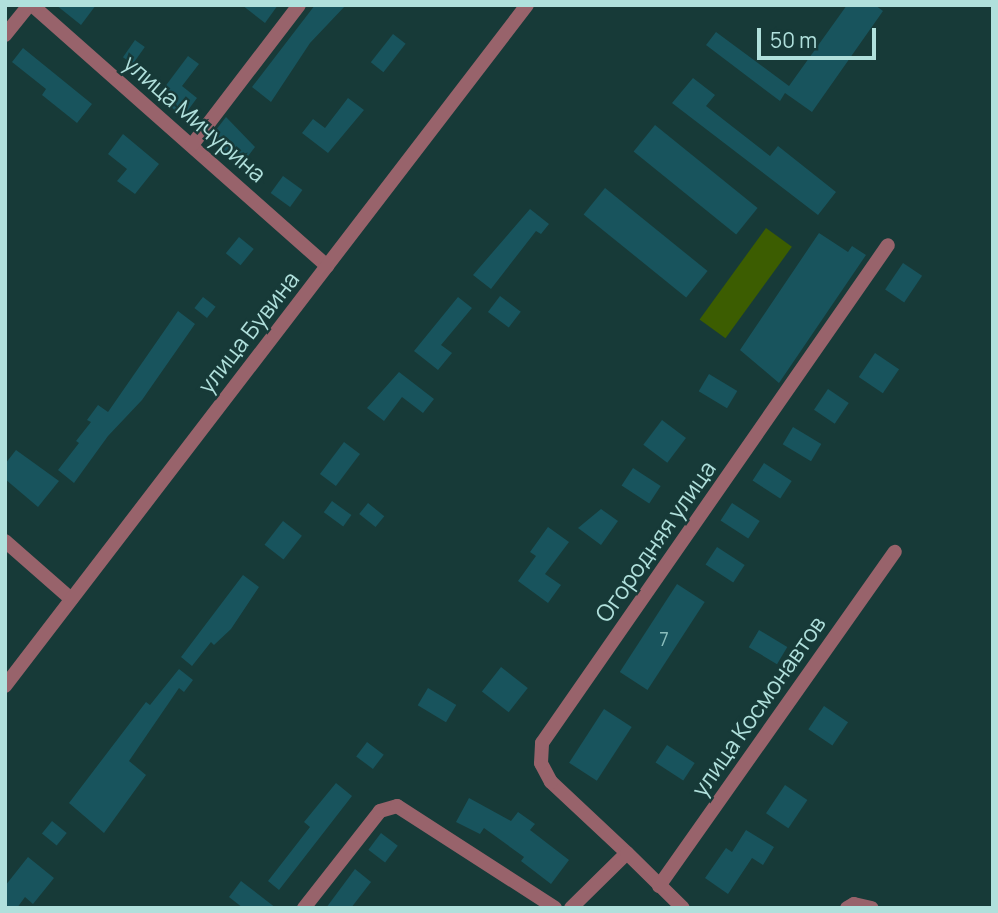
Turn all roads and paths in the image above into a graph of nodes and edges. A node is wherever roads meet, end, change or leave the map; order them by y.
1 (30, 5) edge
2 (299, 5) edge
3 (527, 5) edge
4 (5, 35) edge
5 (191, 145) junction
6 (888, 245) dead end
7 (327, 266) junction
8 (5, 541) edge
9 (895, 552) dead end
10 (71, 599) junction
11 (5, 686) edge
12 (627, 853) junction
13 (659, 886) junction
14 (303, 908) edge
15 (555, 908) edge
16 (571, 908) edge
17 (683, 908) edge
18 (847, 908) edge
19 (872, 908) edge

1 - 4 street
1 - 5 street, улица Мичурина
2 - 5 street
3 - 7 street, улица Бувина
5 - 7 street, улица Мичурина
6 - 12 street, Огородняя улица
7 - 10 street, улица Бувина
8 - 10 street
9 - 13 street, улица Космонавтов
10 - 11 street, улица Бувина
12 - 13 street, Огородняя улица
12 - 16 street
13 - 17 street, Огородняя улица
14 - 15 street
18 - 19 street

